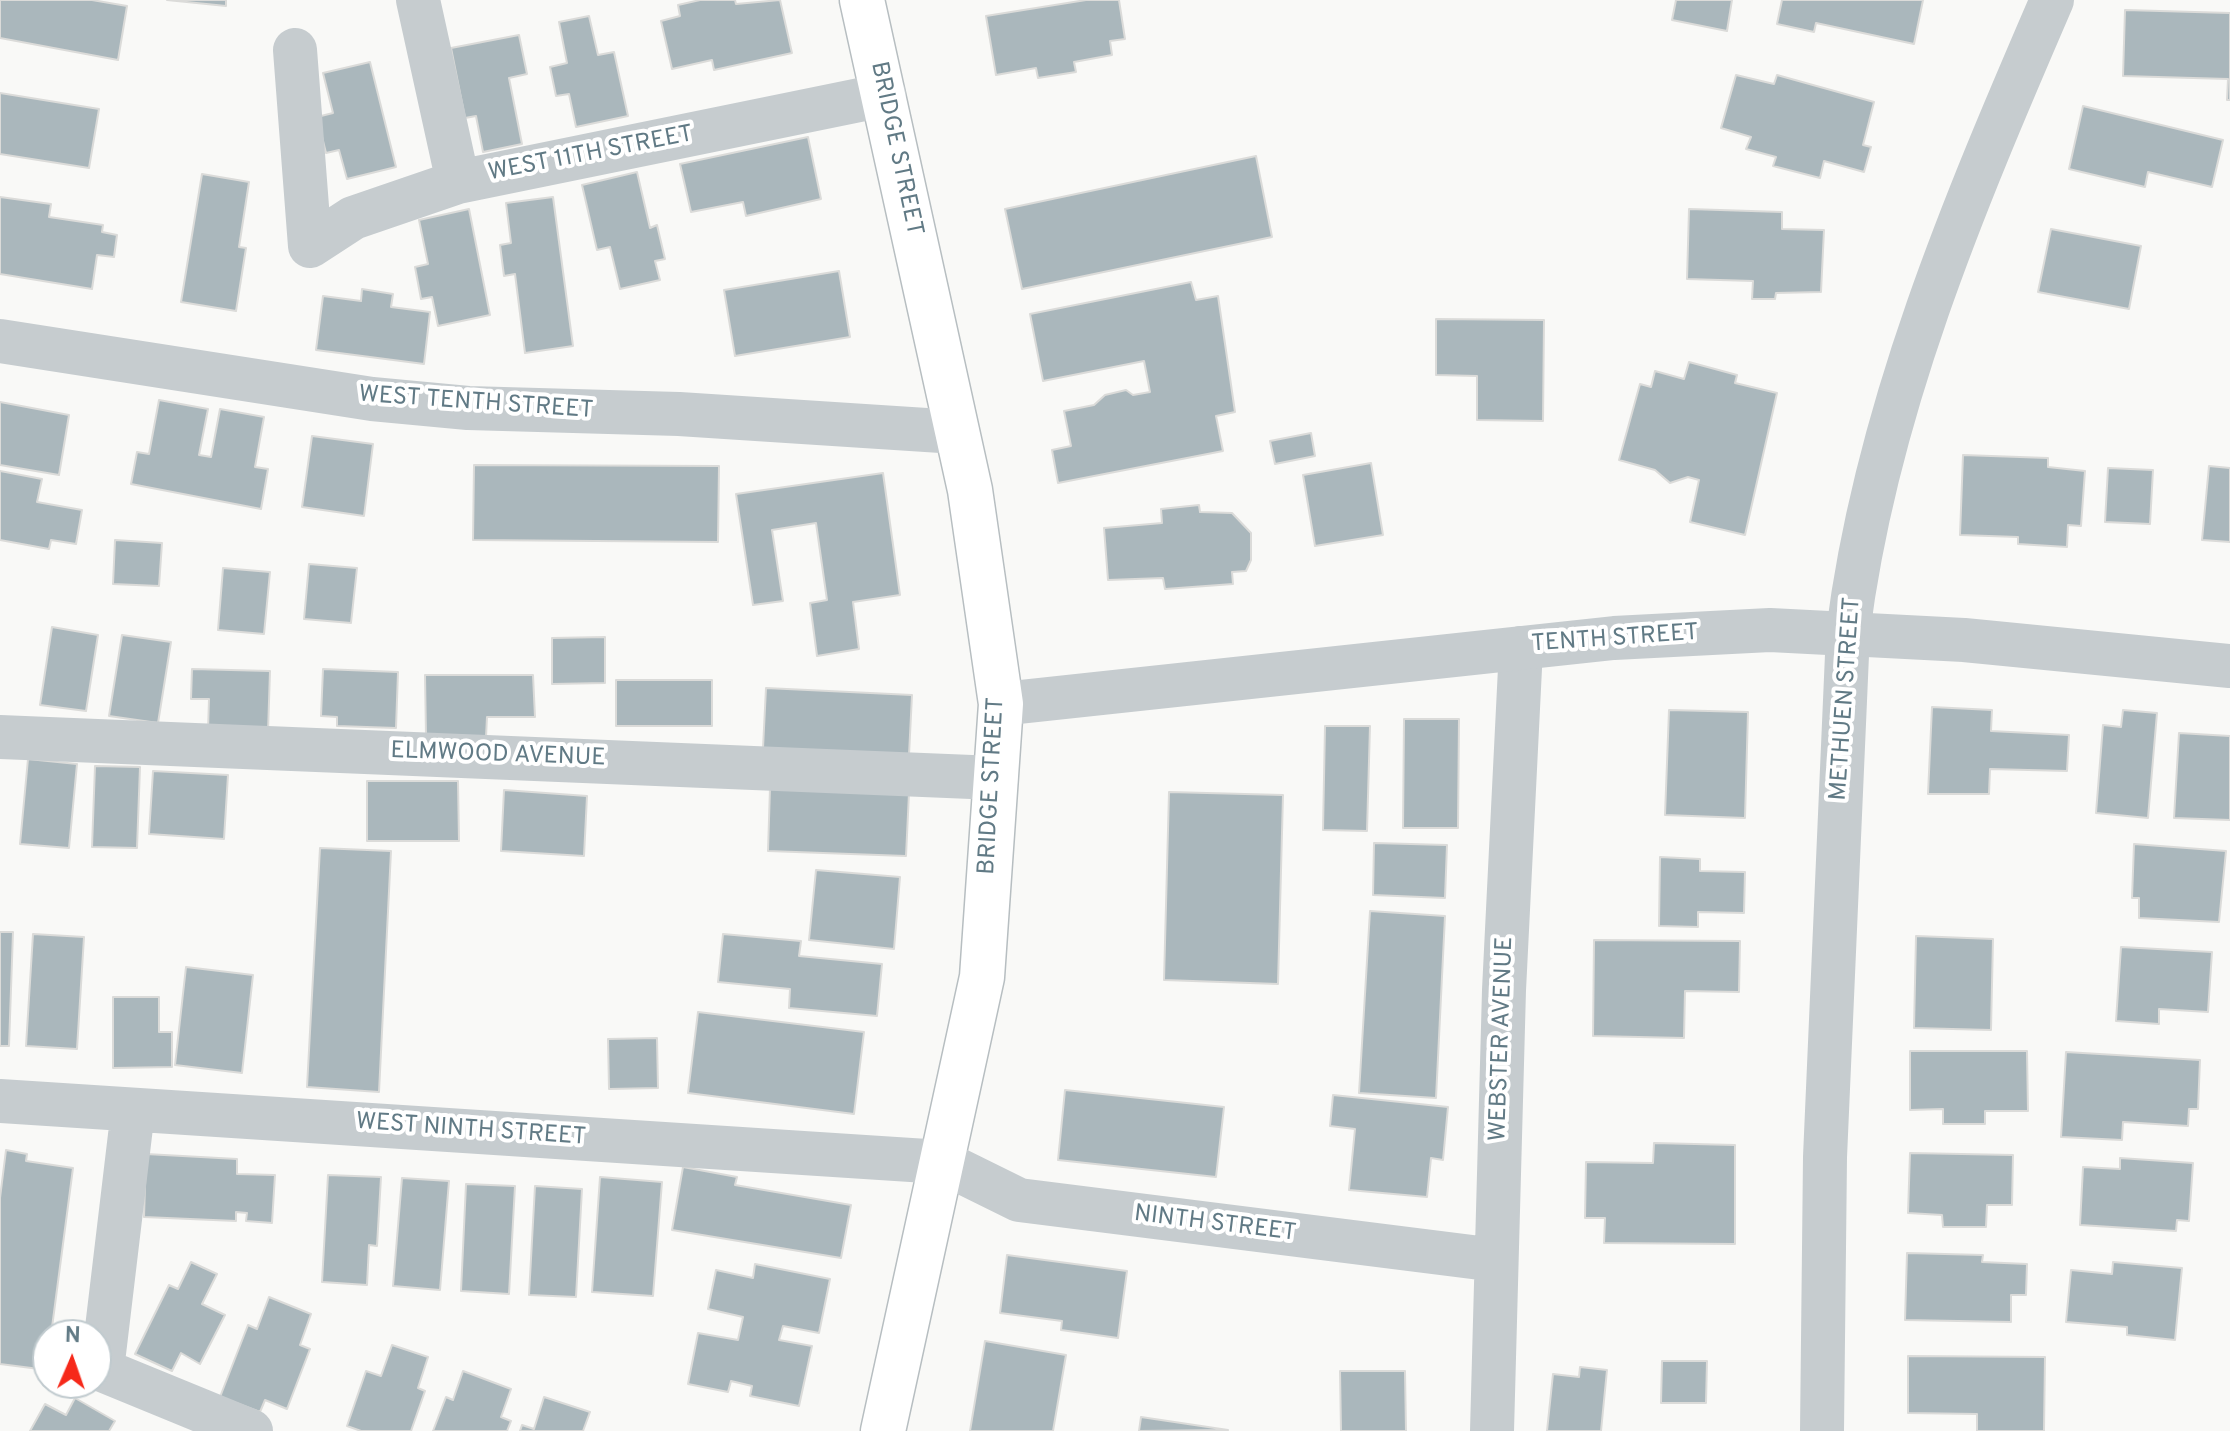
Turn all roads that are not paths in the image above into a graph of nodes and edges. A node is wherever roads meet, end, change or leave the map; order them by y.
1 (418, 0) edge
2 (862, 0) edge
3 (2052, 0) edge
4 (295, 50) dead end
5 (884, 95) junction
6 (458, 182) junction
7 (0, 341) edge
8 (957, 432) junction
9 (1848, 632) junction
10 (1521, 648) junction
11 (2230, 666) edge
12 (1001, 704) junction
13 (0, 737) edge
14 (996, 778) junction
15 (0, 1101) edge
16 (133, 1110) junction
17 (942, 1162) junction
18 (1496, 1260) junction
19 (251, 1431) edge
20 (883, 1431) edge
21 (1492, 1431) edge
22 (1822, 1431) edge

1 - 6 street
2 - 5 main road, BRIDGE STREET
3 - 9 street, METHUEN STREET
4 - 6 street, WEST 11TH STREET
5 - 6 street, WEST 11TH STREET
5 - 8 main road, BRIDGE STREET
7 - 8 street, WEST TENTH STREET
8 - 12 main road, BRIDGE STREET
9 - 10 street, TENTH STREET
9 - 11 street, TENTH STREET
9 - 22 street, METHUEN STREET
10 - 12 street, TENTH STREET
10 - 18 street, WEBSTER AVENUE
12 - 14 main road, BRIDGE STREET
13 - 14 street, ELMWOOD AVENUE
14 - 17 main road, BRIDGE STREET
15 - 16 street, WEST NINTH STREET
16 - 17 street, WEST NINTH STREET
16 - 19 street
17 - 18 street, NINTH STREET
17 - 20 main road, BRIDGE STREET
18 - 21 street, WEBSTER AVENUE

